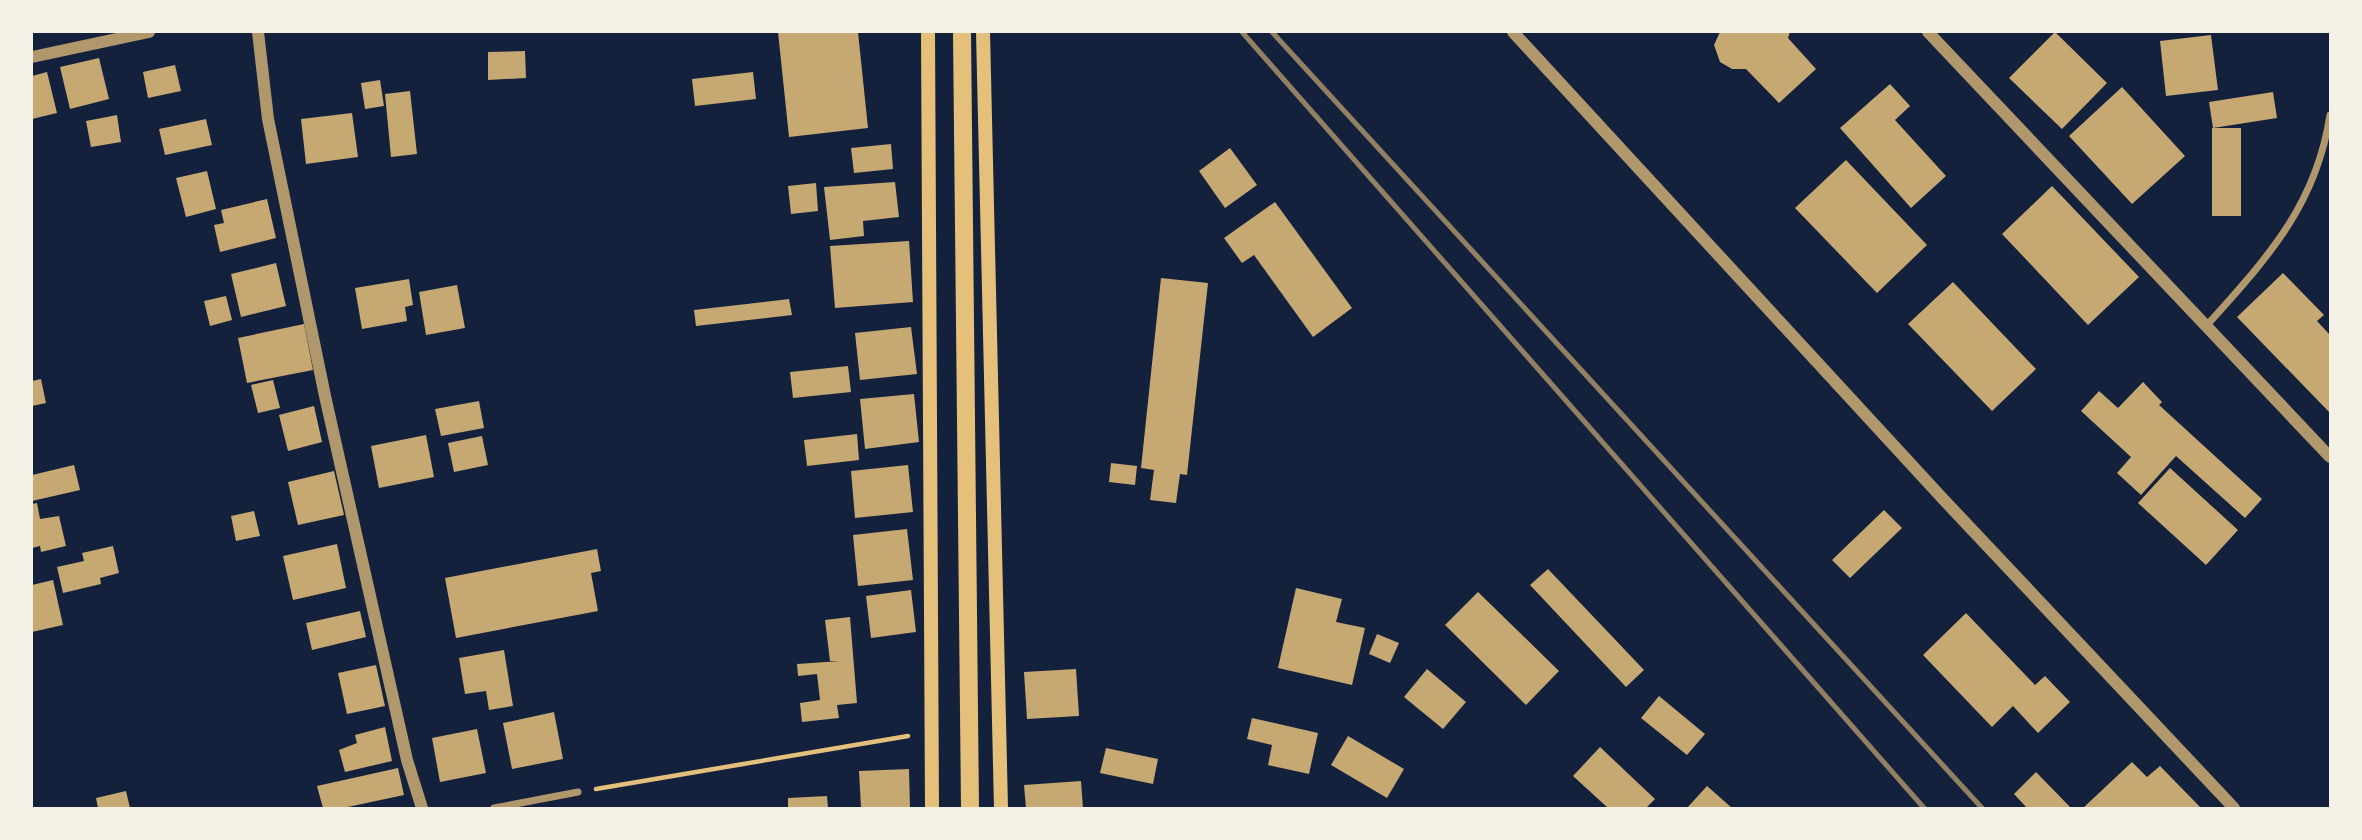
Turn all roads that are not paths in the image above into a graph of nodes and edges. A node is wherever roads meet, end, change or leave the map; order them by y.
1 (149, 32) edge
2 (258, 32) edge
3 (928, 32) edge
4 (962, 32) edge
5 (983, 32) edge
6 (1513, 32) edge
7 (1927, 32) edge
8 (32, 57) edge
9 (2330, 115) edge
10 (2208, 324) junction
11 (2330, 457) edge
12 (578, 792) road end
13 (422, 808) edge
14 (494, 808) edge
15 (932, 808) edge
16 (970, 808) edge
17 (1001, 808) edge
18 (2234, 808) edge

1 - 8 street
2 - 13 street
3 - 15 main road
4 - 16 main road
5 - 17 main road
6 - 18 street
7 - 10 street
9 - 10 street
10 - 11 street
12 - 14 street

